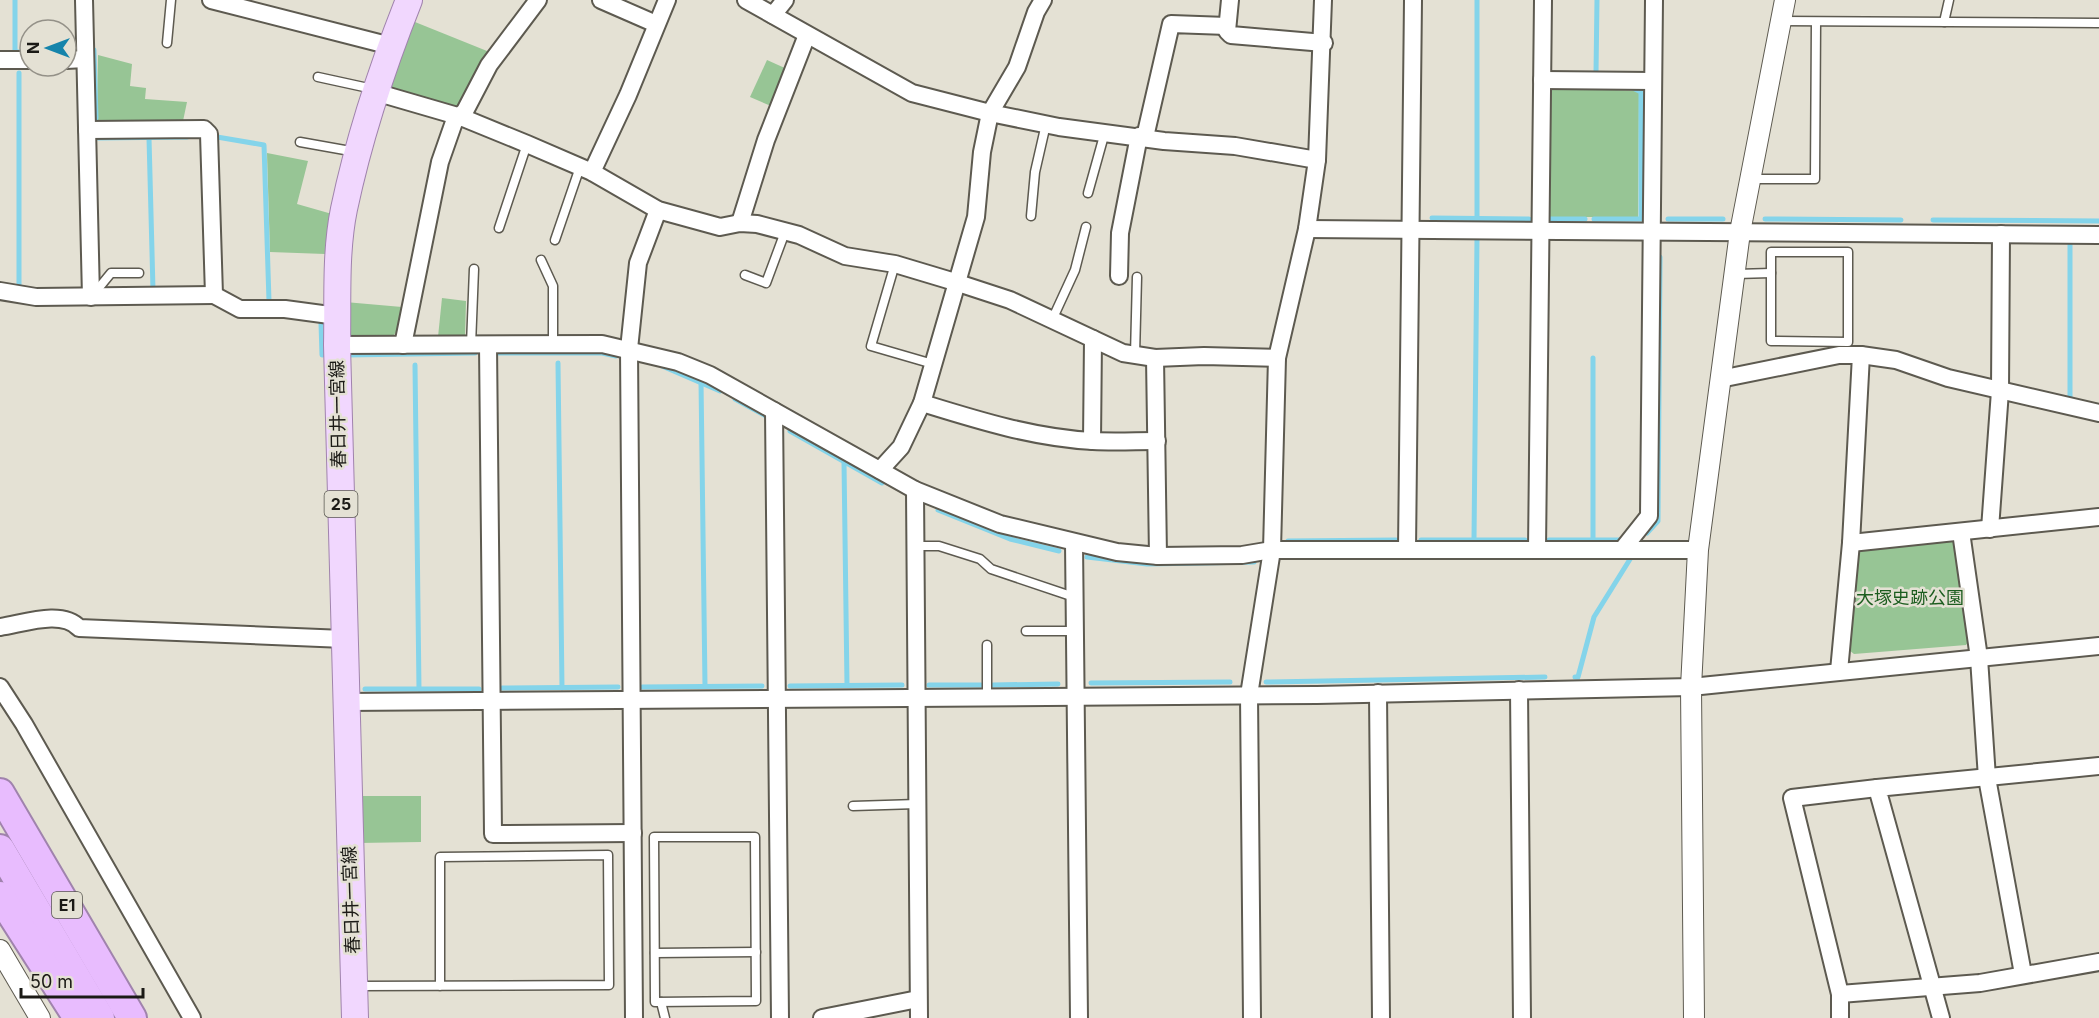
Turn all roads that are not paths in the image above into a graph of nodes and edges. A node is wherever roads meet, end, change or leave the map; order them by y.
1 (84, 0) edge
2 (171, 0) edge
3 (211, 0) edge
4 (409, 0) edge
5 (538, 0) edge
6 (601, 0) edge
7 (667, 0) edge
8 (746, 0) edge
9 (785, 0) edge
10 (1043, 0) edge
11 (1230, 0) edge
12 (1323, 0) edge
13 (1413, 0) edge
14 (1543, 0) edge
15 (1654, 0) edge
16 (1785, 0) edge
17 (1949, 0) edge
18 (772, 15) junction
19 (1781, 21) junction
20 (1816, 22) junction
21 (1944, 22) junction
22 (2098, 23) edge
23 (656, 24) junction
24 (1227, 26) junction
25 (807, 35) junction
26 (167, 43) dead end
27 (1324, 43) junction
28 (391, 46) junction
29 (78, 59) edge
30 (85, 59) junction
31 (0, 60) edge
32 (18, 60) edge
33 (318, 76) dead end
34 (1542, 80) junction
35 (1653, 81) junction
36 (375, 91) junction
37 (990, 113) junction
38 (461, 117) junction
39 (1046, 124) junction
40 (87, 130) junction
41 (1105, 132) junction
42 (1142, 136) junction
43 (300, 142) dead end
44 (527, 144) junction
45 (359, 153) junction
46 (1317, 159) junction
47 (586, 170) junction
48 (1751, 179) junction
49 (1088, 193) dead end
50 (658, 210) junction
51 (1031, 216) dead end
52 (740, 223) junction
53 (1086, 226) dead end
54 (499, 228) dead end
55 (1307, 229) junction
56 (1411, 230) junction
57 (785, 232) junction
58 (1540, 232) junction
59 (1652, 232) junction
60 (1740, 232) junction
61 (2001, 234) junction
62 (2099, 235) edge
63 (555, 240) dead end
64 (541, 260) dead end
65 (895, 264) junction
66 (474, 269) dead end
67 (139, 273) dead end
68 (1771, 273) junction
69 (1735, 274) junction
70 (745, 275) dead end
71 (1119, 276) dead end
72 (1137, 277) dead end
73 (956, 282) junction
74 (0, 291) edge
75 (214, 295) junction
76 (91, 297) junction
77 (337, 316) junction
78 (1052, 320) junction
79 (1093, 339) junction
80 (337, 345) junction
81 (403, 345) junction
82 (479, 345) junction
83 (554, 345) junction
84 (629, 349) junction
85 (1135, 355) junction
86 (1861, 355) junction
87 (1155, 358) junction
88 (1276, 358) junction
89 (933, 364) junction
90 (1720, 379) junction
91 (2000, 391) junction
92 (922, 403) junction
93 (774, 411) junction
94 (2099, 413) edge
95 (1092, 441) junction
96 (1157, 441) junction
97 (880, 470) junction
98 (915, 490) junction
99 (2099, 517) edge
100 (1990, 529) junction
101 (1961, 532) junction
102 (1074, 543) junction
103 (1851, 543) junction
104 (915, 546) junction
105 (1622, 549) junction
106 (1272, 550) junction
107 (1407, 550) junction
108 (1537, 550) junction
109 (1698, 550) junction
110 (1158, 556) junction
111 (1074, 597) junction
112 (0, 627) edge
113 (1026, 631) dead end
114 (1074, 631) junction
115 (344, 639) junction
116 (987, 645) dead end
117 (2099, 646) edge
118 (1979, 658) junction
119 (1839, 671) junction
120 (0, 687) edge
121 (1691, 687) junction
122 (1519, 690) junction
123 (1378, 693) junction
124 (1249, 695) junction
125 (1075, 696) junction
126 (987, 697) junction
127 (916, 698) junction
128 (777, 699) junction
129 (632, 700) junction
130 (492, 701) junction
131 (345, 702) junction
132 (2099, 766) edge
133 (1987, 778) junction
134 (1877, 788) junction
135 (0, 793) edge
136 (917, 804) junction
137 (853, 806) dead end
138 (633, 833) junction
139 (0, 849) edge
140 (0, 896) edge
141 (0, 950) edge
142 (756, 952) junction
143 (655, 953) junction
144 (2099, 962) edge
145 (2023, 974) junction
146 (354, 986) junction
147 (440, 986) junction
148 (1933, 988) junction
149 (1840, 994) junction
150 (918, 999) junction
151 (661, 1002) junction
152 (40, 1018) edge
153 (78, 1018) edge
154 (99, 1018) edge
155 (132, 1018) edge
156 (192, 1018) edge
157 (355, 1018) edge
158 (634, 1018) edge
159 (665, 1018) edge
160 (780, 1018) edge
161 (822, 1018) edge
162 (919, 1018) edge
163 (1079, 1018) edge
164 (1252, 1018) edge
165 (1381, 1018) edge
166 (1521, 1018) edge
167 (1694, 1018) edge
168 (1840, 1018) edge
169 (1941, 1018) edge

1 - 30 street
2 - 26 lane
3 - 28 street
4 - 28 main road, 春日井一宮線 / 25
5 - 38 street
6 - 23 street
7 - 23 street
8 - 18 street
9 - 18 street
10 - 37 street
11 - 24 street
12 - 27 street
13 - 56 street
14 - 34 street
15 - 35 street
16 - 19 street
17 - 21 lane
18 - 25 street
19 - 20 lane
19 - 48 street
20 - 21 lane
20 - 48 lane
21 - 22 lane
23 - 47 street
24 - 27 street
24 - 42 street
25 - 37 street
25 - 52 street
27 - 46 street
28 - 36 main road, 春日井一宮線 / 25
29 - 30 street
30 - 40 street
31 - 32 street
33 - 36 lane
34 - 35 street
34 - 58 street
35 - 59 street
36 - 38 street
36 - 45 main road, 春日井一宮線 / 25
37 - 39 street
37 - 73 street
38 - 44 street
38 - 81 street
39 - 41 street
39 - 51 lane
40 - 75 street
40 - 76 street
41 - 42 street
41 - 49 lane
42 - 46 street
42 - 71 street
43 - 45 lane
44 - 47 street
44 - 54 lane
45 - 77 main road, 春日井一宮線 / 25
46 - 55 street
47 - 50 street
47 - 63 lane
48 - 60 street
50 - 52 street
50 - 84 street
52 - 57 street
53 - 78 lane
55 - 56 street
55 - 88 street
56 - 58 street
56 - 107 street
57 - 65 street
57 - 70 lane
58 - 59 street
58 - 108 street
59 - 60 street
59 - 105 street
60 - 61 street
60 - 69 street
61 - 62 street
61 - 91 street
64 - 83 lane
65 - 73 street
65 - 89 lane
66 - 82 lane
67 - 76 lane
68 - 68 lane
68 - 69 lane
69 - 90 street
72 - 85 lane
73 - 78 street
73 - 89 street
74 - 76 street
75 - 76 street
75 - 77 street
77 - 80 main road, 春日井一宮線 / 25
78 - 79 street
79 - 85 street
79 - 95 street
80 - 81 street
80 - 115 main road, 春日井一宮線 / 25
81 - 82 street
82 - 83 street
82 - 130 street
83 - 84 street
84 - 93 street
84 - 129 street
85 - 87 street
86 - 90 street
86 - 91 street
86 - 103 street
87 - 88 street
87 - 96 street
88 - 106 street
89 - 92 street
90 - 109 street
91 - 94 street
91 - 100 street
92 - 95 street
92 - 97 street
93 - 97 street
93 - 128 street
95 - 96 street
96 - 110 street
97 - 98 street
98 - 102 street
98 - 104 street
99 - 100 street
100 - 101 street
101 - 103 street
101 - 118 street
102 - 110 street
102 - 111 street
103 - 119 street
104 - 111 lane
104 - 127 street
105 - 108 street
105 - 109 street
106 - 107 street
106 - 110 street
106 - 124 street
107 - 108 street
109 - 121 street
111 - 114 street
112 - 115 street
113 - 114 lane
114 - 125 street
115 - 131 main road, 春日井一宮線 / 25
116 - 126 lane
117 - 118 street
118 - 119 street
118 - 133 street
119 - 121 street
120 - 156 street
121 - 122 street
121 - 167 street
122 - 123 street
122 - 166 street
123 - 124 street
123 - 165 street
124 - 125 street
124 - 164 street
125 - 126 street
125 - 163 street
126 - 127 street
127 - 128 street
127 - 136 street
128 - 129 street
128 - 160 street
129 - 130 street
129 - 138 street
130 - 131 street
130 - 138 street
131 - 146 main road, 春日井一宮線 / 25
132 - 133 street
133 - 134 street
133 - 145 street
134 - 148 street
134 - 149 street
135 - 155 highway, E1
136 - 137 lane
136 - 150 street
138 - 158 street
139 - 154 highway, E1
140 - 153 highway
141 - 152 street
142 - 143 lane
142 - 143 lane
142 - 151 lane
143 - 151 lane
144 - 145 street
145 - 148 street
146 - 147 lane
146 - 157 main road, 春日井一宮線 / 25
147 - 147 lane
148 - 149 street
148 - 169 street
149 - 168 street
150 - 161 street
150 - 162 street
151 - 159 lane

